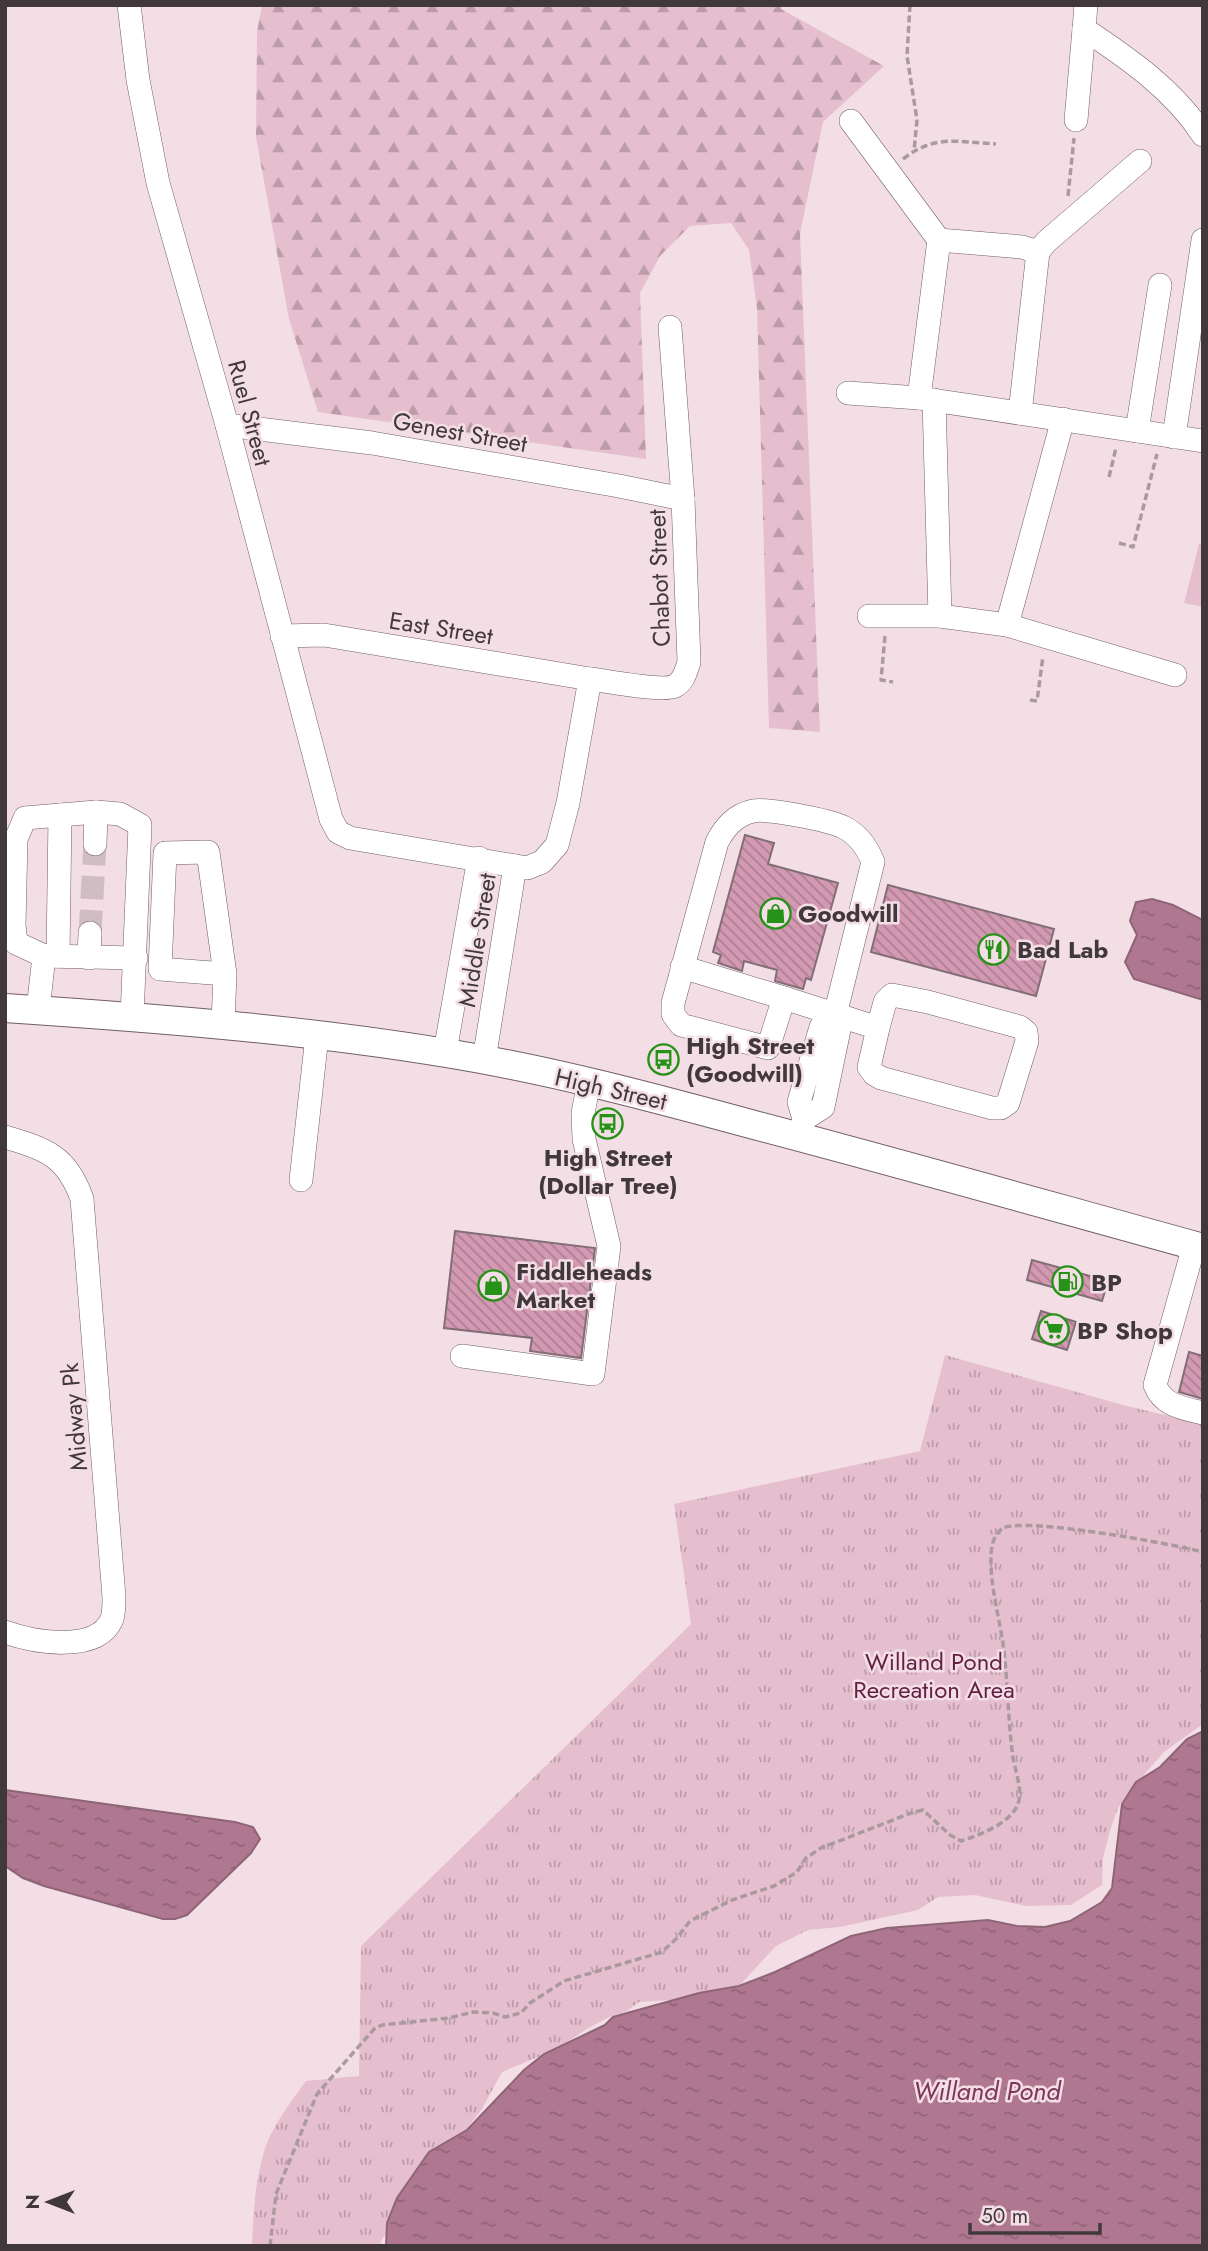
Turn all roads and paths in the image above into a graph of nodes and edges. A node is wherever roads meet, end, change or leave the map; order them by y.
1 (129, 5) edge
2 (911, 5) edge
3 (1086, 5) edge
4 (1084, 29) junction
5 (1076, 120) joint
6 (851, 121) dead end
7 (1203, 135) edge
8 (996, 144) dead end
9 (914, 151) junction
10 (1140, 161) dead end
11 (888, 171) junction
12 (1064, 226) junction
13 (939, 240) junction
14 (1203, 240) edge
15 (1038, 252) junction
16 (1160, 285) dead end
17 (670, 327) dead end
18 (848, 393) dead end
19 (927, 399) junction
20 (1020, 413) junction
21 (1063, 419) junction
22 (227, 425) junction
23 (1129, 430) junction
24 (1168, 436) junction
25 (1203, 441) edge
26 (1109, 477) dead end
27 (682, 499) junction
28 (1119, 543) dead end
29 (940, 615) junction
30 (878, 616) joint
31 (1007, 625) junction
32 (282, 636) junction
33 (1046, 637) junction
34 (1175, 675) dead end
35 (590, 679) junction
36 (893, 682) dead end
37 (1030, 700) dead end
38 (96, 813) junction
39 (61, 815) junction
40 (338, 832) joint
41 (95, 844) tunnel mouth
42 (479, 858) junction
43 (516, 866) junction
44 (90, 933) tunnel mouth
45 (51, 956) junction
46 (89, 958) junction
47 (136, 958) junction
48 (682, 967) junction
49 (225, 974) junction
50 (784, 998) junction
51 (5, 1008) edge
52 (38, 1010) junction
53 (835, 1015) junction
54 (132, 1017) junction
55 (223, 1024) junction
56 (878, 1028) junction
57 (317, 1036) junction
58 (445, 1052) junction
59 (484, 1060) junction
60 (589, 1082) junction
61 (801, 1128) junction
62 (5, 1137) edge
63 (301, 1180) dead end
64 (1198, 1247) edge
65 (463, 1356) dead end
66 (1203, 1413) edge
67 (1203, 1552) edge
68 (5, 1632) edge
69 (270, 2246) edge

1 - 22 street, Ruel Street
2 - 9 path
3 - 4 street
4 - 5 street
4 - 7 street
5 - 12 path
6 - 11 street
8 - 9 path
9 - 11 path
10 - 12 street
11 - 13 street
12 - 15 street
13 - 15 street
13 - 19 street
14 - 24 street
15 - 20 street
16 - 23 street
17 - 27 street, Chabot Street
18 - 19 street
19 - 20 street
19 - 29 street
20 - 21 street
21 - 23 street
21 - 31 street
22 - 27 street, Genest Street
22 - 32 street, Ruel Street
23 - 24 street
23 - 26 path
24 - 25 street
24 - 28 path
27 - 35 street, Chabot Street
29 - 30 street
29 - 31 street
30 - 36 path
31 - 33 street
32 - 35 street, East Street
32 - 40 street, Ruel Street
33 - 34 street
33 - 37 path
35 - 43 street
38 - 39 street
38 - 41 street
38 - 47 street
39 - 45 street
39 - 45 street
40 - 42 street, Middle Street
42 - 43 street, Middle Street
42 - 58 street, Middle Street
43 - 59 street, Middle Street
44 - 46 street
45 - 46 street
45 - 52 street
46 - 47 street
47 - 54 street
48 - 50 street
48 - 50 street
48 - 53 street
49 - 49 street
49 - 55 street
50 - 53 street
51 - 52 main road, High Street
52 - 54 main road, High Street
53 - 56 street
53 - 61 street
54 - 55 main road, High Street
55 - 57 main road, High Street
56 - 56 street
57 - 58 main road, High Street
57 - 63 street
58 - 59 main road, High Street
59 - 60 main road, High Street
60 - 61 main road, High Street
60 - 65 street
61 - 64 main road, High Street
62 - 68 street, Midway Pk
64 - 66 street
67 - 69 path

